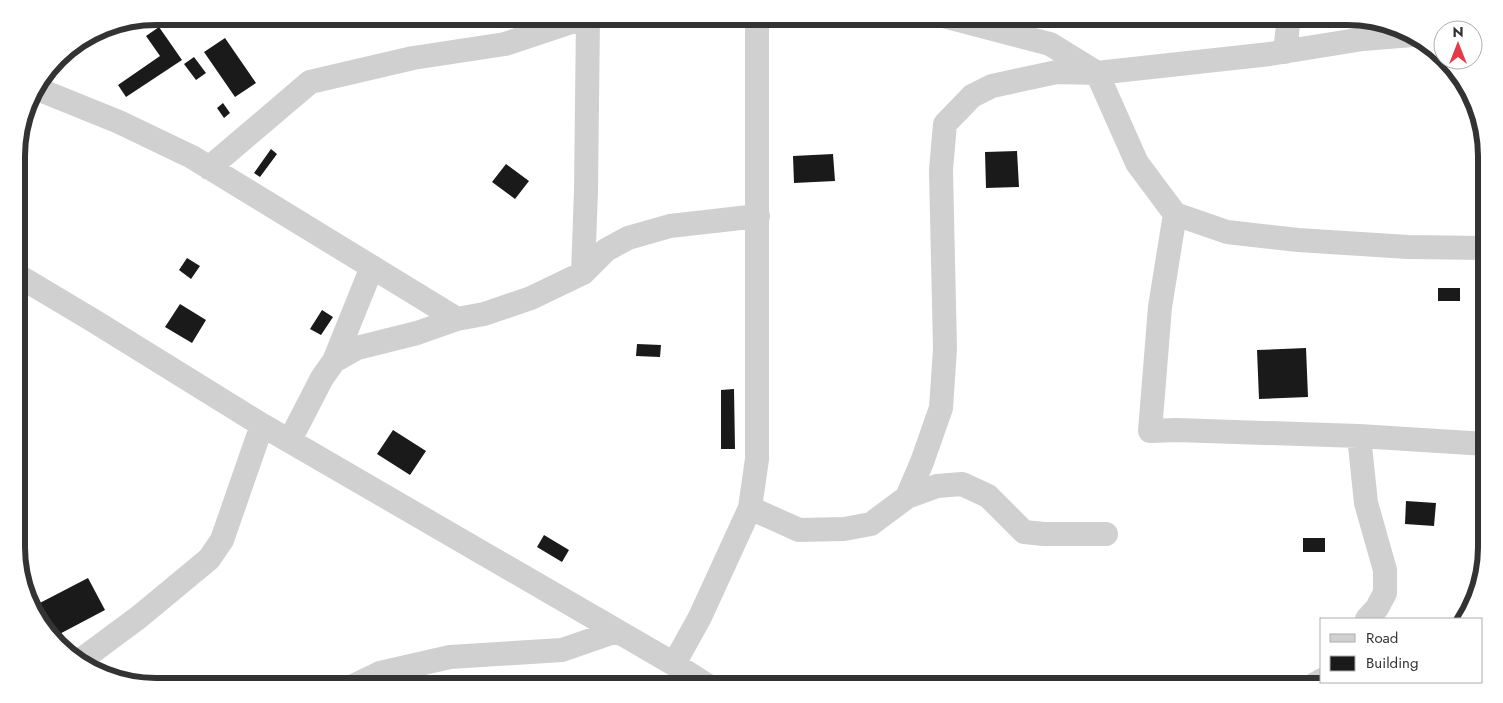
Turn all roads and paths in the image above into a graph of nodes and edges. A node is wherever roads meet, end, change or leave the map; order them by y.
1 (561, 25) edge
2 (588, 25) edge
3 (757, 25) edge
4 (978, 25) edge
5 (1288, 25) edge
6 (1401, 37) edge
7 (1284, 52) junction
8 (1097, 72) junction
9 (42, 91) edge
10 (209, 168) junction
11 (1175, 214) junction
12 (758, 216) junction
13 (1478, 248) edge
14 (372, 267) junction
15 (583, 273) junction
16 (25, 280) edge
17 (457, 319) junction
18 (334, 361) junction
19 (262, 425) junction
20 (1359, 436) junction
21 (290, 440) junction
22 (1478, 443) edge
23 (907, 497) junction
24 (750, 508) junction
25 (1106, 534) dead end
26 (1368, 618) edge
27 (617, 631) junction
28 (85, 657) edge
29 (674, 664) junction
30 (370, 678) edge
31 (696, 678) edge

1 - 10 street
2 - 15 street
3 - 12 street
4 - 8 street
5 - 7 street
6 - 7 street
7 - 8 street
8 - 11 street
8 - 23 street
9 - 10 street
10 - 14 street
11 - 13 street
11 - 20 street
12 - 15 street
12 - 24 street
14 - 17 street
14 - 18 street
15 - 17 street
16 - 19 street
17 - 18 street
18 - 21 street
19 - 21 street
19 - 28 street
20 - 22 street
20 - 26 street
21 - 27 street
23 - 24 street
23 - 25 street
24 - 29 street
27 - 29 street
27 - 30 street
29 - 31 street

